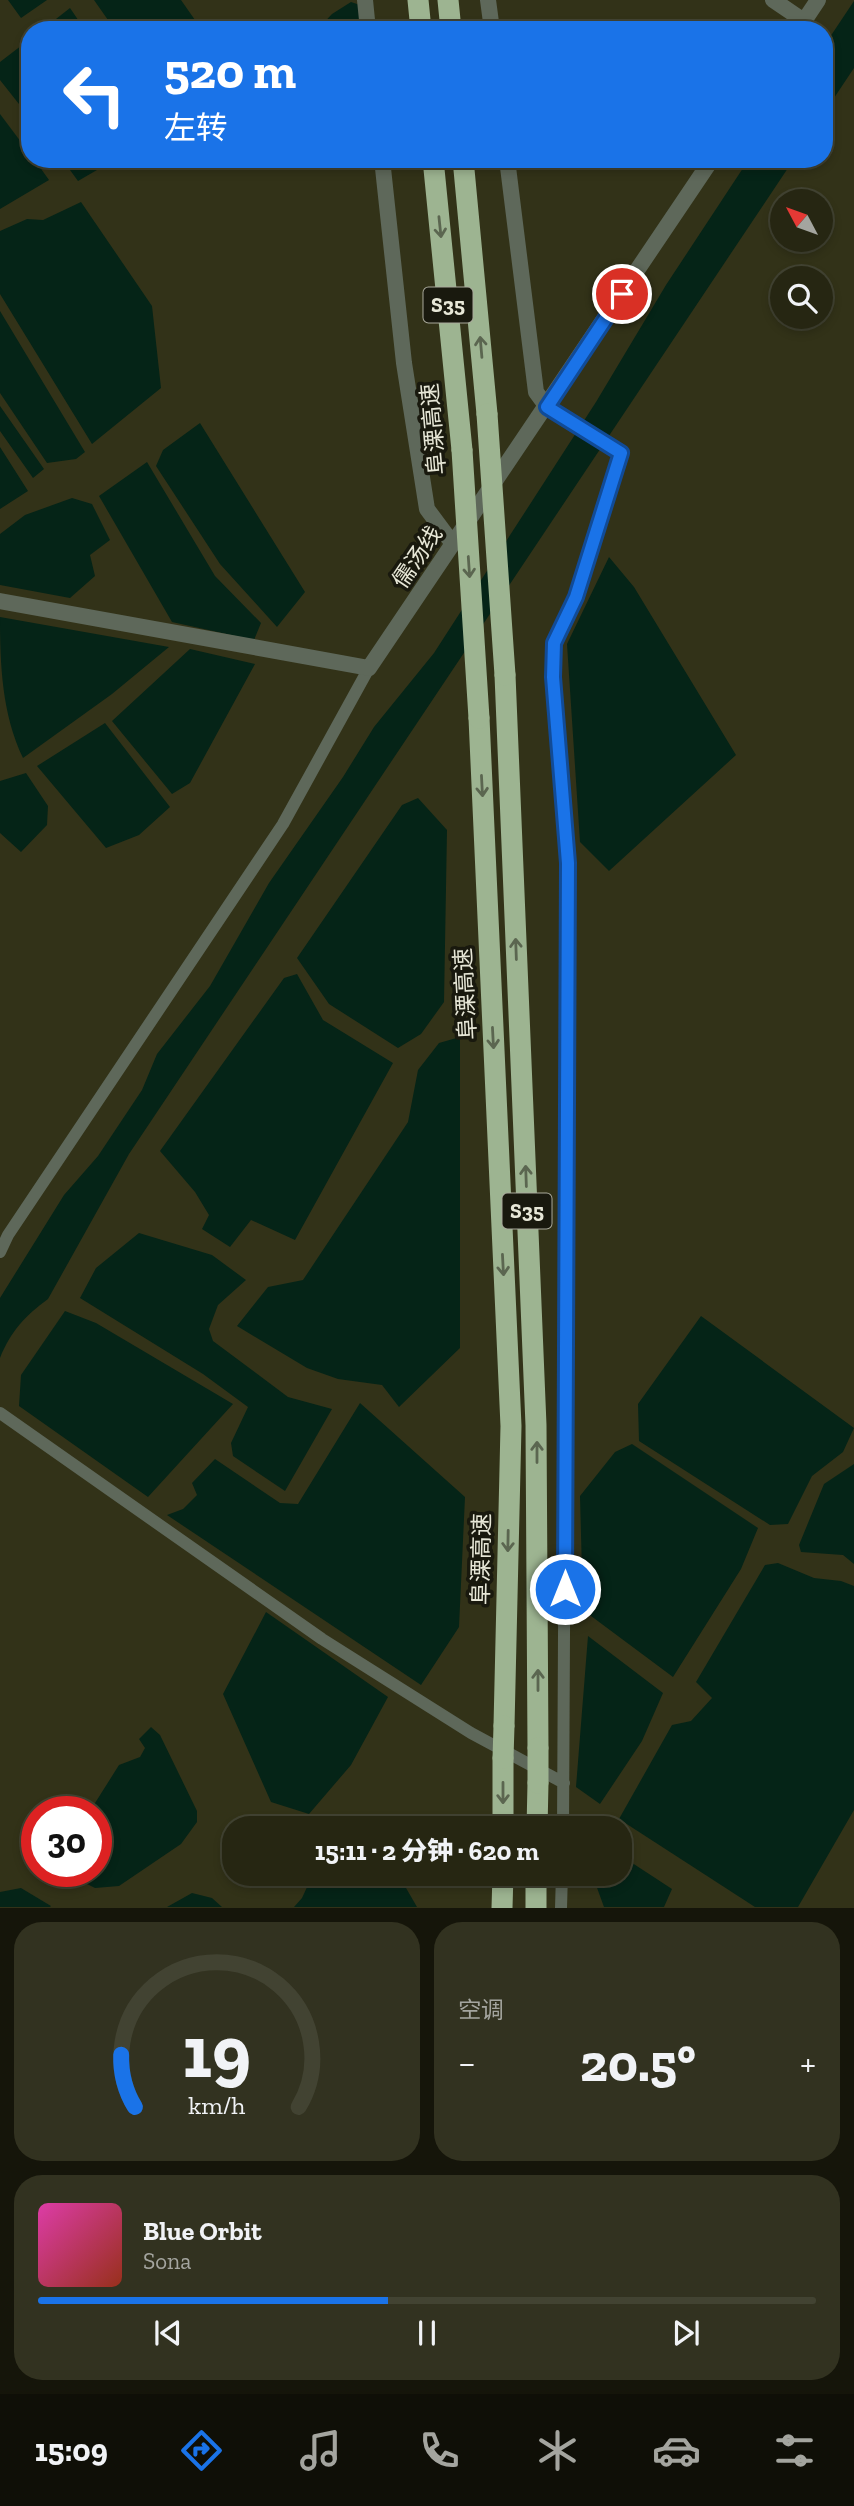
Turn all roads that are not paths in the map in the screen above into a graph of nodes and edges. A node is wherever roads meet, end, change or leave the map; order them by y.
1 (365, 0) edge
2 (418, 0) edge
3 (448, 0) edge
4 (488, 0) edge
5 (773, 0) edge
6 (818, 0) edge
7 (367, 21) edge
8 (420, 21) edge
9 (450, 21) edge
10 (491, 21) edge
11 (796, 21) edge
12 (804, 21) edge
13 (383, 168) edge
14 (434, 168) edge
15 (464, 168) edge
16 (508, 168) edge
17 (706, 168) edge
18 (547, 407) junction
19 (453, 544) junction
20 (0, 601) edge
21 (369, 668) junction
22 (4, 1232) edge
23 (0, 1252) edge
24 (0, 1413) edge
25 (564, 1783) junction
26 (503, 1816) edge
27 (537, 1816) edge
28 (563, 1816) edge
29 (503, 1886) edge
30 (536, 1886) edge
31 (562, 1886) edge
32 (502, 1908) edge
33 (536, 1908) edge
34 (561, 1908) edge

1 - 7 street
2 - 8 highway
3 - 9 highway
4 - 10 street
5 - 11 street
6 - 12 street
13 - 19 street
14 -> 26 highway, 阜溧高速 / S35, bridge
27 -> 15 highway, S35, bridge
16 - 18 street
17 - 18 street, 儒汤线
18 - 19 street, 儒汤线
18 - 25 street
19 - 21 street, 儒汤线
20 - 21 street
21 - 22 street
22 - 23 street
24 - 25 street
25 - 28 street
29 - 32 highway
30 - 33 highway
31 - 34 street

